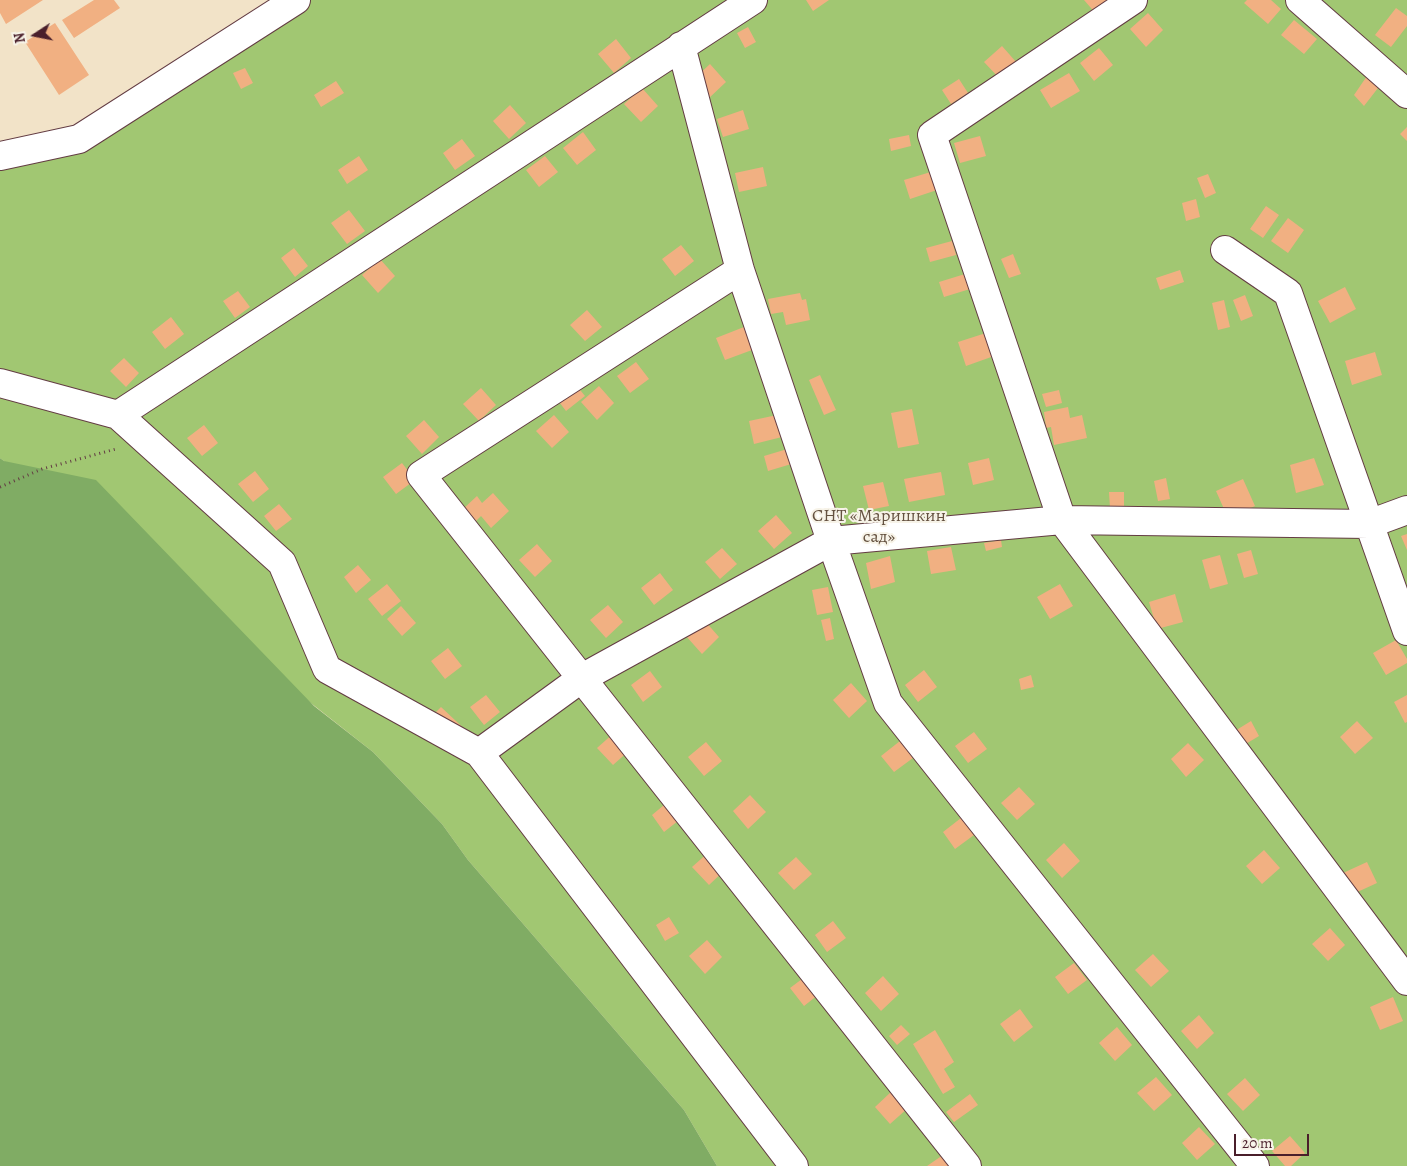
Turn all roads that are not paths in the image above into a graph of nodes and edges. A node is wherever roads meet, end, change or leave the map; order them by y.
1 (296, 0) edge
2 (753, 0) edge
3 (1133, 0) edge
4 (1300, 0) edge
5 (681, 46) junction
6 (1407, 94) edge
7 (0, 156) edge
8 (1225, 250) dead end
9 (740, 270) junction
10 (0, 383) edge
11 (118, 415) junction
12 (1407, 510) edge
13 (1062, 520) junction
14 (1369, 524) junction
15 (831, 542) junction
16 (1407, 631) edge
17 (582, 678) junction
18 (479, 753) junction
19 (1407, 981) edge
20 (794, 1166) edge
21 (967, 1166) edge
22 (1255, 1166) edge

1 - 7 lane
2 - 5 lane
3 - 13 lane
4 - 6 lane
5 - 9 lane
5 - 11 lane
8 - 14 lane
9 - 15 lane
9 - 17 lane
10 - 11 lane
11 - 18 lane
12 - 14 lane
13 - 14 lane
13 - 15 lane
13 - 19 lane
14 - 16 lane
15 - 17 lane
15 - 22 lane
17 - 18 lane
17 - 21 lane
18 - 20 lane

